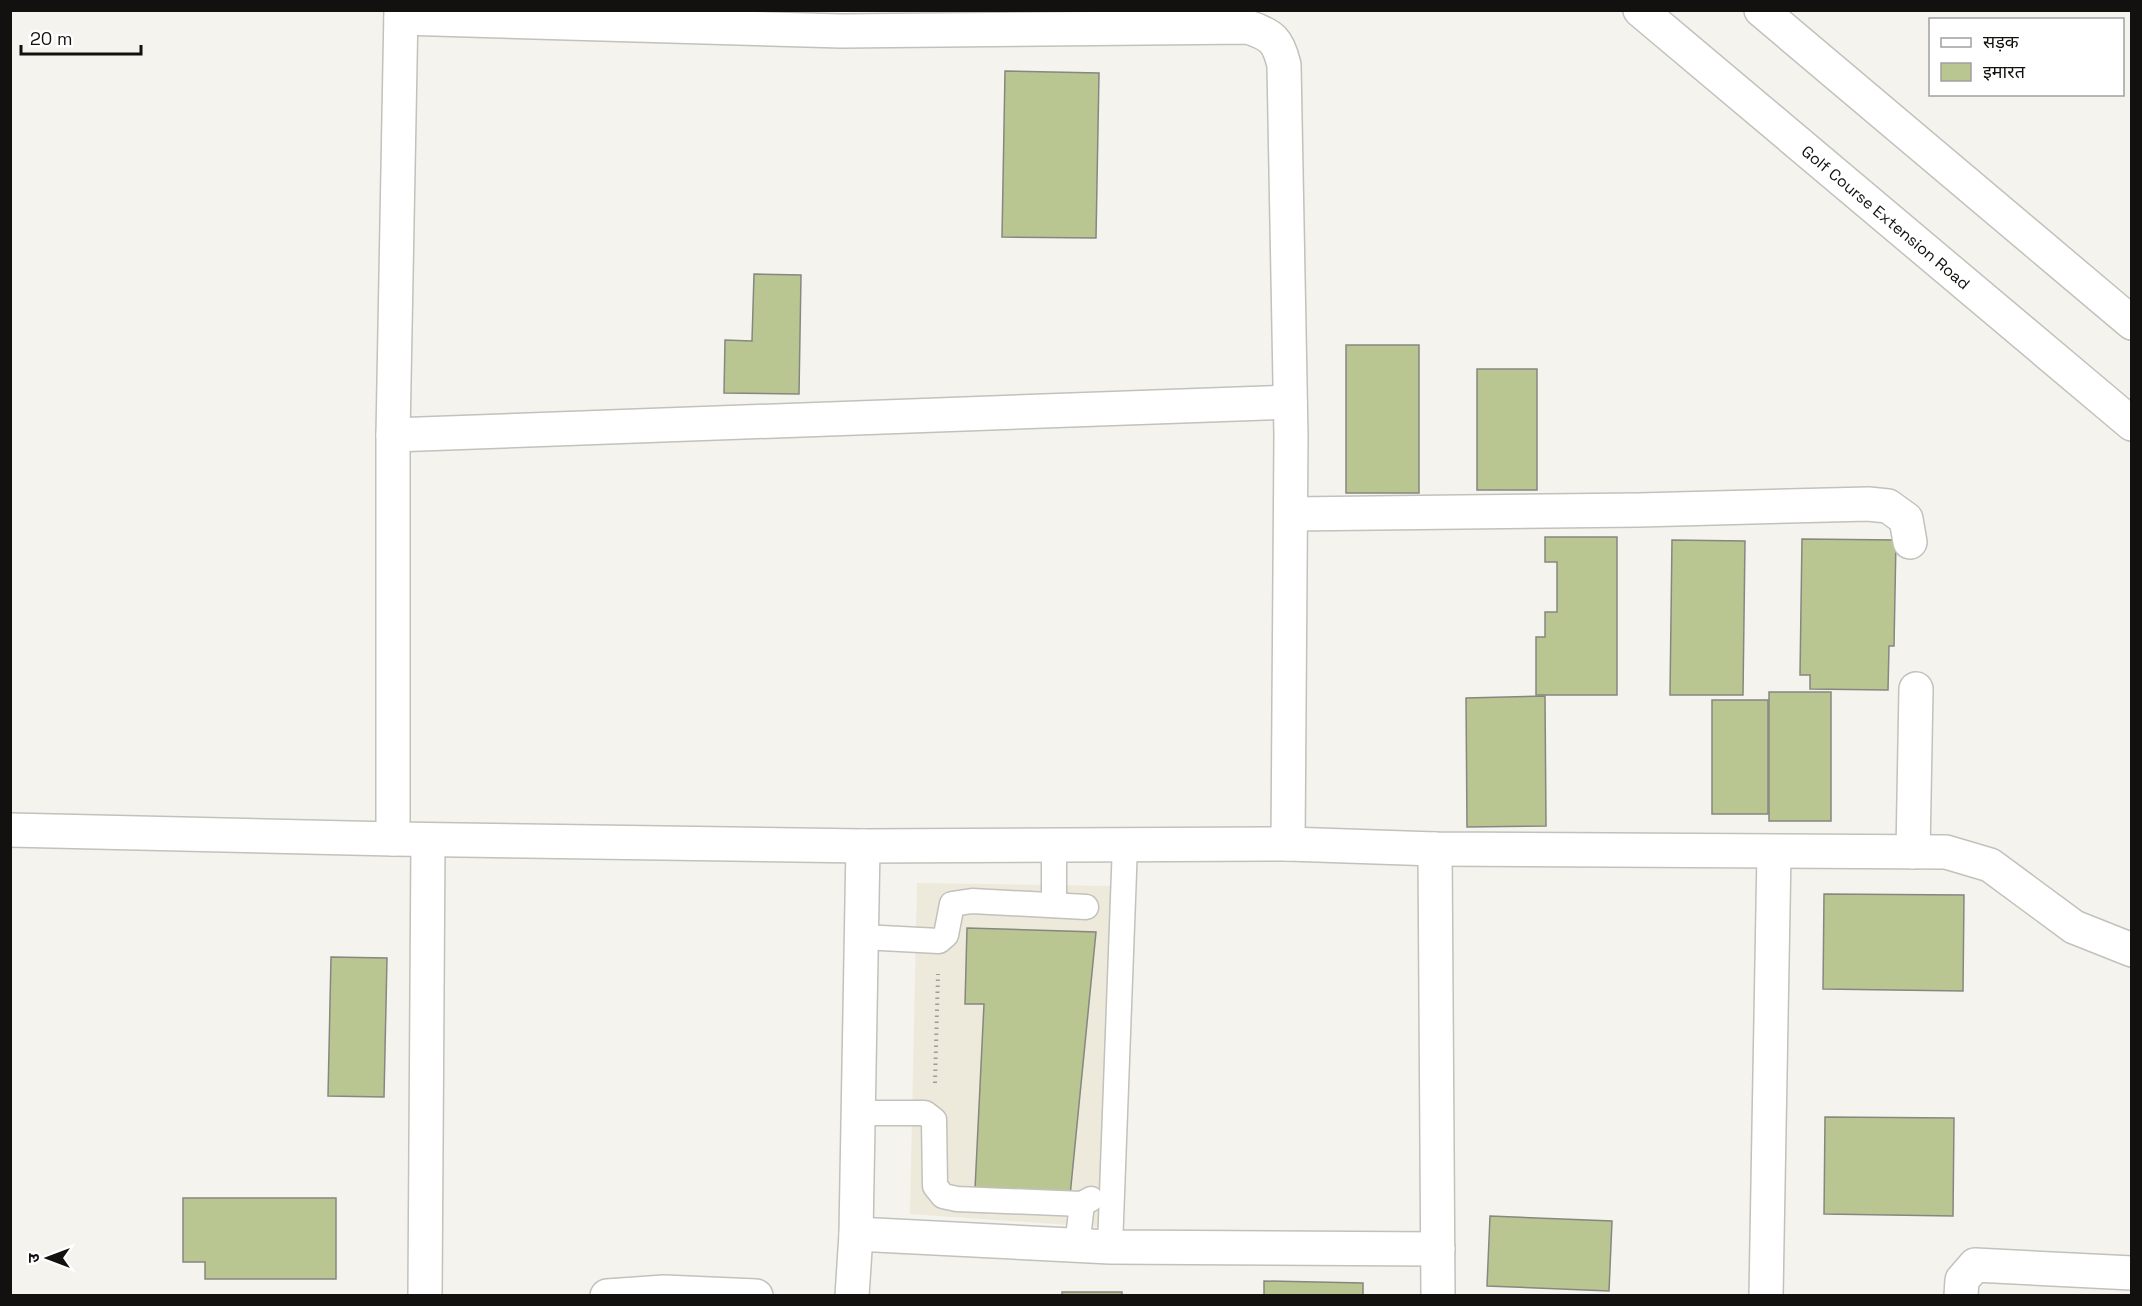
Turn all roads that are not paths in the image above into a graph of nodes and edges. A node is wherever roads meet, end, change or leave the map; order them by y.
1 (1640, 10) edge
2 (1761, 10) edge
3 (401, 14) edge
4 (842, 21) edge
5 (2132, 323) edge
6 (1290, 402) junction
7 (2132, 424) edge
8 (393, 435) junction
9 (1291, 514) junction
10 (1910, 542) dead end
11 (1916, 689) dead end
12 (10, 830) edge
13 (393, 839) junction
14 (428, 840) junction
15 (1288, 844) junction
16 (1054, 845) junction
17 (1125, 845) junction
18 (863, 846) junction
19 (1435, 849) junction
20 (1774, 852) junction
21 (1913, 852) junction
22 (1054, 905) junction
23 (1086, 906) dead end
24 (862, 937) junction
25 (2132, 950) edge
26 (858, 1113) junction
27 (856, 1234) junction
28 (1077, 1246) junction
29 (1110, 1247) junction
30 (1438, 1249) junction
31 (2132, 1273) edge
32 (425, 1296) edge
33 (607, 1296) edge
34 (756, 1296) edge
35 (852, 1296) edge
36 (1438, 1296) edge
37 (1767, 1296) edge
38 (1961, 1296) edge

1 - 7 street, Golf Course Extension Road
2 - 5 street
3 - 4 street
3 - 8 street
4 - 6 street
6 - 8 street
6 - 9 street
8 - 13 street
9 - 10 street
9 - 15 street
11 - 21 street
12 - 13 street
13 - 14 street
14 - 18 street
14 - 32 street
15 - 17 street
15 - 19 street
16 - 17 street
16 - 18 street
16 - 22 lane
17 - 29 lane
18 - 24 street
19 - 20 street
19 - 30 street
20 - 21 street
20 - 37 street
21 - 25 street
22 - 23 lane
22 - 24 lane
24 - 26 street
26 - 27 street
26 - 28 lane
27 - 28 street
27 - 35 street
28 - 29 street
29 - 30 street
30 - 36 street
31 - 38 street
33 - 34 street

